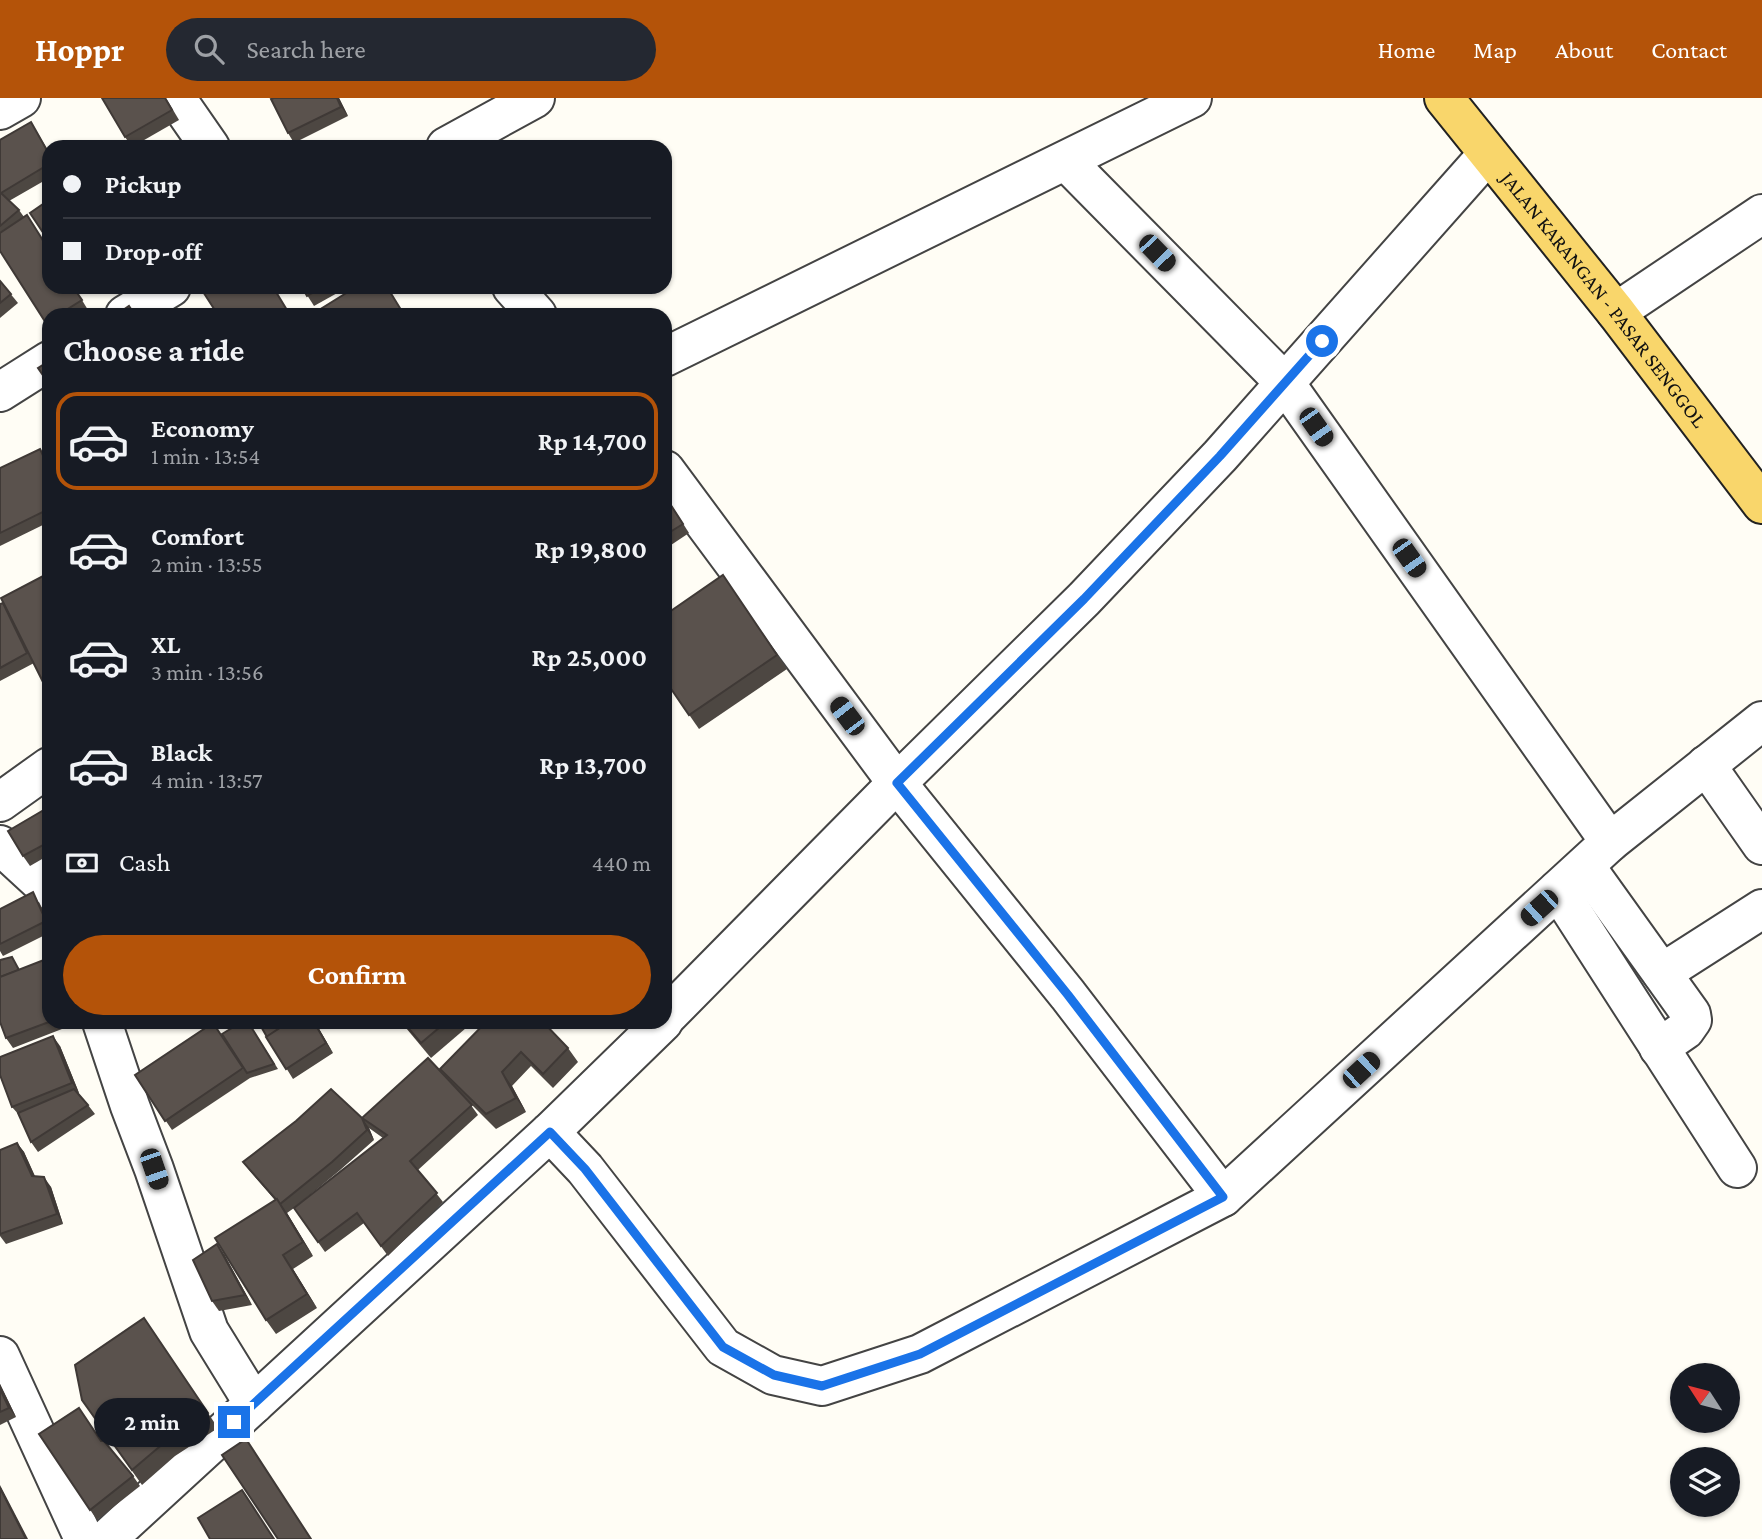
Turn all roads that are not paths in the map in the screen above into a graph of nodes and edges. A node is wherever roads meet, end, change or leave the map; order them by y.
1 (21, 98) edge
2 (176, 98) edge
3 (535, 98) edge
4 (1192, 98) edge
5 (1444, 98) edge
6 (0, 110) edge
7 (205, 140) edge
8 (459, 140) edge
9 (1488, 154) junction
10 (1066, 161) junction
11 (1762, 214) edge
12 (518, 294) edge
13 (170, 299) edge
14 (145, 308) edge
15 (531, 308) edge
16 (1616, 312) junction
17 (672, 354) edge
18 (42, 365) edge
19 (1285, 383) junction
20 (0, 392) edge
21 (672, 479) edge
22 (1757, 488) edge
23 (1762, 721) edge
24 (1706, 765) junction
25 (42, 772) edge
26 (897, 783) junction
27 (0, 802) edge
28 (0, 845) edge
29 (1762, 845) edge
30 (1584, 866) junction
31 (42, 884) edge
32 (1762, 909) edge
33 (1662, 973) junction
34 (672, 1011) edge
35 (104, 1029) edge
36 (654, 1029) edge
37 (1659, 1048) junction
38 (550, 1132) junction
39 (1737, 1168) dead end
40 (1223, 1197) junction
41 (0, 1356) edge
42 (254, 1404) junction
43 (84, 1539) edge
44 (107, 1539) edge

1 - 6 street
2 - 7 street
3 - 8 street
4 - 10 street
5 - 9 main road, JALAN KARANGAN - PASAR SENGGOL
9 - 16 main road, JALAN KARANGAN - PASAR SENGGOL
9 - 19 street
10 - 17 street
10 - 19 street
11 - 16 street
12 - 15 street
13 - 14 street
16 - 22 main road, JALAN KARANGAN - PASAR SENGGOL
18 - 20 street
19 - 26 street
19 - 30 street
21 - 26 street
23 - 24 street
24 - 29 street
24 - 30 street
25 - 27 street
26 - 34 street
26 - 40 street
28 - 31 street
30 - 33 street
30 - 37 street
30 - 40 street
32 - 33 street
33 - 37 street
35 - 42 street
36 - 38 street
37 - 39 street
38 - 40 street
38 - 42 street
41 - 43 street
42 - 44 street

